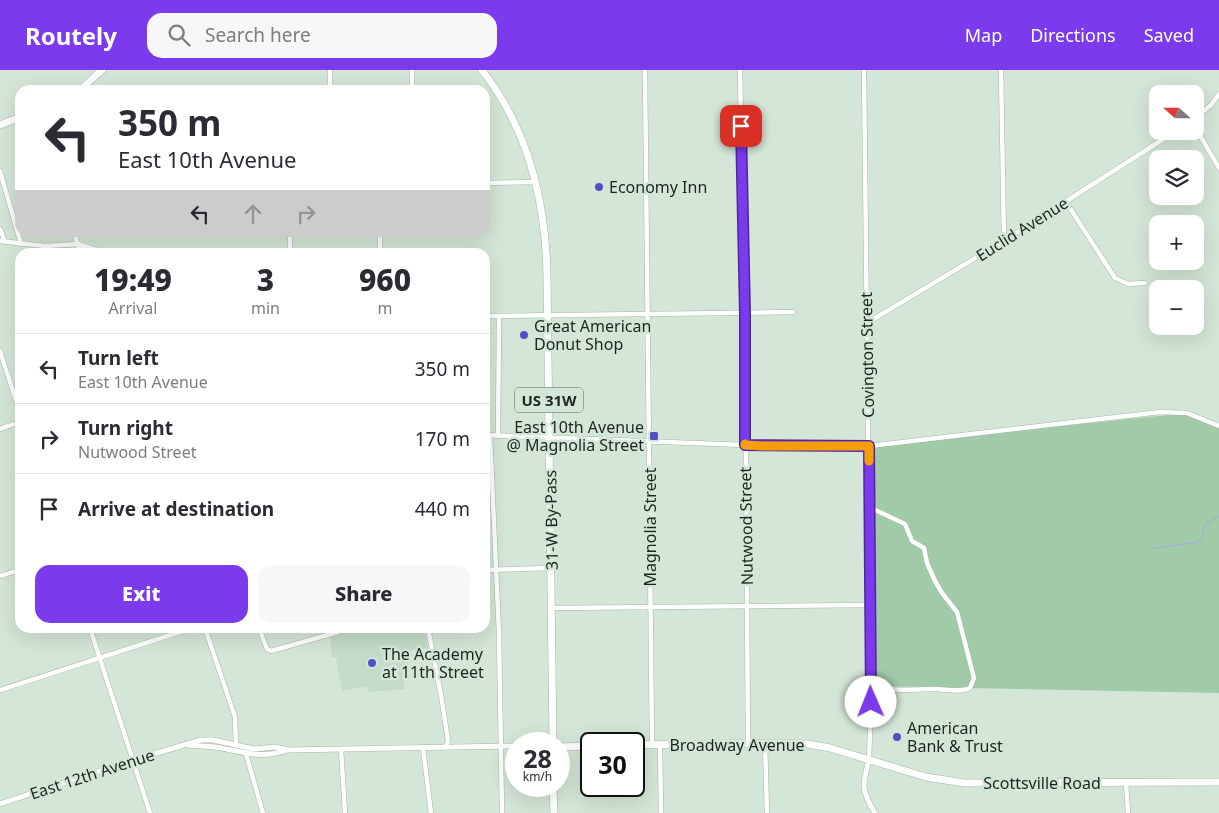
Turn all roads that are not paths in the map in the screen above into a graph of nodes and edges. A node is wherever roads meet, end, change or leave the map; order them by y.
1 (102, 70) edge
2 (330, 70) edge
3 (412, 70) edge
4 (482, 70) edge
5 (644, 70) edge
6 (740, 70) edge
7 (864, 70) edge
8 (1001, 70) edge
9 (86, 85) edge
10 (330, 85) edge
11 (412, 85) edge
12 (1219, 94) edge
13 (1204, 111) edge
14 (15, 119) edge
15 (0, 125) edge
16 (1162, 140) edge
17 (1203, 140) edge
18 (1219, 168) edge
19 (0, 171) edge
20 (490, 182) edge
21 (536, 182) junction
22 (1066, 202) junction
23 (15, 226) edge
24 (0, 230) edge
25 (18, 237) edge
26 (76, 237) edge
27 (1004, 241) junction
28 (2, 242) edge
29 (20, 244) junction
30 (78, 244) junction
31 (79, 248) edge
32 (90, 248) edge
33 (1145, 283) dead end
34 (793, 312) dead end
35 (745, 314) junction
36 (647, 315) junction
37 (490, 316) edge
38 (499, 316) junction
39 (548, 316) junction
40 (866, 323) junction
41 (0, 351) edge
42 (6, 370) junction
43 (0, 372) edge
44 (15, 398) edge
45 (15, 424) edge
46 (1219, 426) edge
47 (0, 429) edge
48 (490, 435) edge
49 (498, 436) junction
50 (550, 437) junction
51 (649, 442) junction
52 (745, 445) junction
53 (869, 446) junction
54 (490, 469) edge
55 (869, 507) junction
56 (551, 568) junction
57 (490, 570) edge
58 (496, 570) junction
59 (15, 572) edge
60 (0, 576) edge
61 (870, 605) junction
62 (747, 606) junction
63 (651, 607) junction
64 (551, 608) junction
65 (92, 633) edge
66 (177, 633) edge
67 (207, 633) edge
68 (261, 633) edge
69 (334, 633) edge
70 (429, 633) edge
71 (100, 658) junction
72 (871, 686) junction
73 (0, 690) edge
74 (553, 732) edge
75 (748, 743) junction
76 (765, 743) junction
77 (645, 744) edge
78 (656, 744) junction
79 (185, 745) junction
80 (236, 745) junction
81 (500, 746) junction
82 (505, 746) edge
83 (446, 747) junction
84 (422, 748) junction
85 (341, 749) junction
86 (288, 750) junction
87 (246, 754) junction
88 (133, 760) junction
89 (869, 760) junction
90 (1219, 782) edge
91 (1126, 783) junction
92 (553, 797) edge
93 (0, 804) edge
94 (150, 813) edge
95 (263, 813) edge
96 (345, 813) edge
97 (431, 813) edge
98 (502, 813) edge
99 (554, 813) edge
100 (661, 813) edge
101 (767, 813) edge
102 (875, 813) edge
103 (1128, 813) edge

1 - 9 main road
2 - 10 street
3 - 11 street
4 - 21 main road, 31-W By-Pass / US 31W
5 - 36 street, Magnolia Street
6 - 35 street, Nutwood Street
7 - 40 street, Covington Street
8 - 27 street
12 - 13 street
14 - 15 main road
16 - 22 street, Euclid Avenue
17 - 18 street
19 - 23 street
20 - 21 street
21 - 39 main road, 31-W By-Pass / US 31W
22 - 27 street, Euclid Avenue
22 - 33 street
24 - 28 street
25 - 29 street
26 - 30 street
27 - 40 street, Euclid Avenue
28 - 29 street
29 - 30 street
30 - 31 street
30 - 32 street
34 - 35 street
35 - 36 street
35 - 52 street, Nutwood Street
36 - 39 street
36 - 51 street, Magnolia Street
37 - 38 street
38 - 39 street
38 - 49 street
39 - 50 main road, 31-W By-Pass / US 31W
40 - 53 street, Covington Street
41 - 42 street
42 - 43 street
42 - 44 street
45 - 47 street
46 - 53 street
48 - 49 street
49 - 50 street
50 - 51 street
50 - 56 main road, 31-W By-Pass / US 31W
51 - 52 street
51 - 63 street, Magnolia Street
52 - 53 street
52 - 62 street, Nutwood Street
53 - 55 street, Covington Street
54 - 58 street
55 - 61 street, Covington Street
55 - 72 street
56 - 58 street
56 - 64 main road, 31-W By-Pass / US 31W
57 - 58 street
58 - 81 street
59 - 60 street
61 - 62 street
61 - 72 street, Covington Street
62 - 63 street
62 - 75 street, Nutwood Street
63 - 64 street
63 - 78 street, Magnolia Street
64 - 74 main road, 31-W By-Pass / US 31W
65 - 71 street
66 - 71 street
67 - 80 street
68 - 69 street
70 - 83 street
71 - 73 street
71 - 88 street
72 - 89 street, Covington Street
75 - 76 main road, Broadway Avenue
75 - 78 main road, Broadway Avenue
76 - 89 main road, Broadway Avenue
76 - 101 street
77 - 78 main road, Broadway Avenue
78 - 100 street, Magnolia Street
79 - 80 street, East 12th Avenue
79 - 87 street, East 12th Avenue
79 - 88 street, East 12th Avenue
80 - 86 street
81 - 82 street
81 - 83 street
81 - 98 street
83 - 84 street
84 - 85 street
84 - 97 street
85 - 86 street
85 - 96 street
86 - 87 street
87 - 95 street
88 - 93 street, East 12th Avenue
88 - 94 street
89 - 91 main road, Scottsville Road
89 - 102 street
90 - 91 main road, Scottsville Road
91 - 103 street
92 - 99 main road

